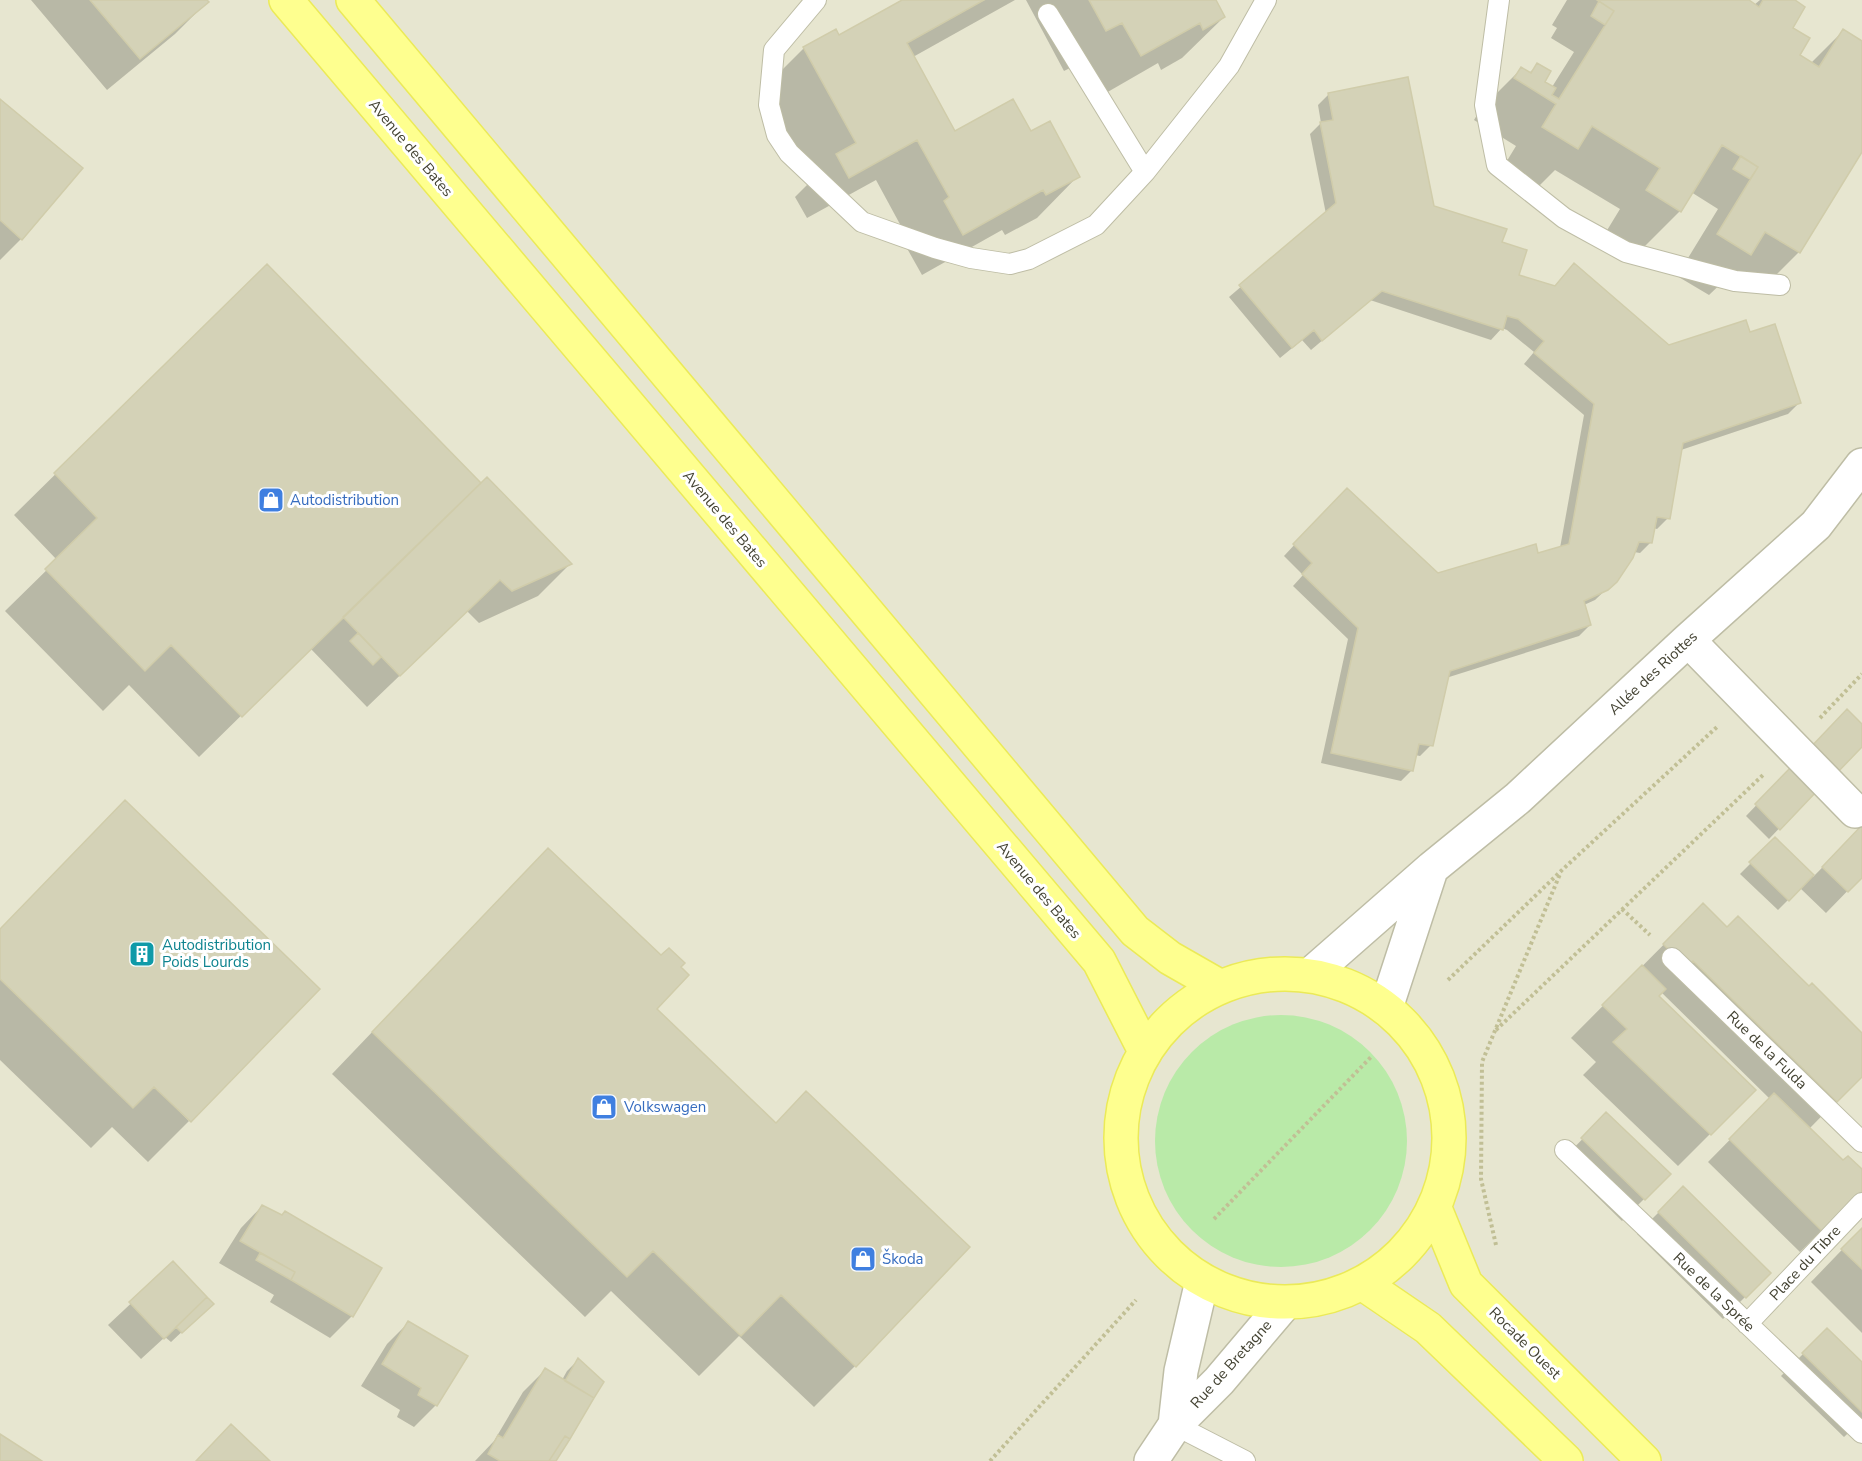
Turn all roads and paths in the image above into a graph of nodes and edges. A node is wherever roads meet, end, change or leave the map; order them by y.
1 (286, 0) edge
2 (353, 0) edge
3 (816, 0) edge
4 (1266, 0) edge
5 (1499, 0) edge
6 (1048, 14) dead end
7 (1145, 172) junction
8 (1780, 285) dead end
9 (1862, 465) edge
10 (1688, 640) junction
11 (1862, 674) edge
12 (1719, 725) dead end
13 (1792, 747) junction
14 (1855, 811) dead end
15 (1432, 868) junction
16 (1561, 871) junction
17 (1672, 958) dead end
18 (1310, 975) junction
19 (1448, 980) dead end
20 (1219, 986) junction
21 (1386, 1008) junction
22 (1496, 1030) dead end
23 (1145, 1050) junction
24 (1371, 1057) dead end
25 (1862, 1142) edge
26 (1565, 1150) dead end
27 (1862, 1203) edge
28 (1434, 1206) junction
29 (1214, 1219) dead end
30 (1498, 1255) dead end
31 (1202, 1281) junction
32 (1362, 1283) junction
33 (1136, 1300) dead end
34 (1285, 1303) junction
35 (1747, 1324) junction
36 (1176, 1425) junction
37 (1862, 1433) edge
38 (990, 1461) edge
39 (1151, 1461) edge
40 (1245, 1461) edge
41 (1566, 1461) edge
42 (1644, 1461) edge

1 - 23 main road, Avenue des Bates
2 - 20 main road
3 - 7 lane
4 - 7 lane
5 - 8 lane
6 - 7 lane
9 - 10 street, Allée des Riottes
10 - 13 street
10 - 15 street, Allée des Riottes
11 - 13 path
12 - 16 path
13 - 14 street
13 - 22 path
15 - 18 street, Allée des Riottes
15 - 21 street
16 - 19 path
16 - 30 path
17 - 25 lane, Rue de la Fulda
18 - 20 main road
18 - 21 main road
20 - 23 main road
21 - 28 main road
23 - 31 main road
24 - 29 path
26 - 35 lane, Rue de la Sprée
27 - 35 lane, Place du Tibre
28 - 32 main road
28 - 42 main road, Rocade Ouest
31 - 34 main road
31 - 36 street, Rue de Bretagne
32 - 34 main road
32 - 41 main road
33 - 38 path
34 - 36 street, Rue de Bretagne
35 - 37 lane, Rue de la Sprée
36 - 39 street, Rue de Bretagne
36 - 40 lane

